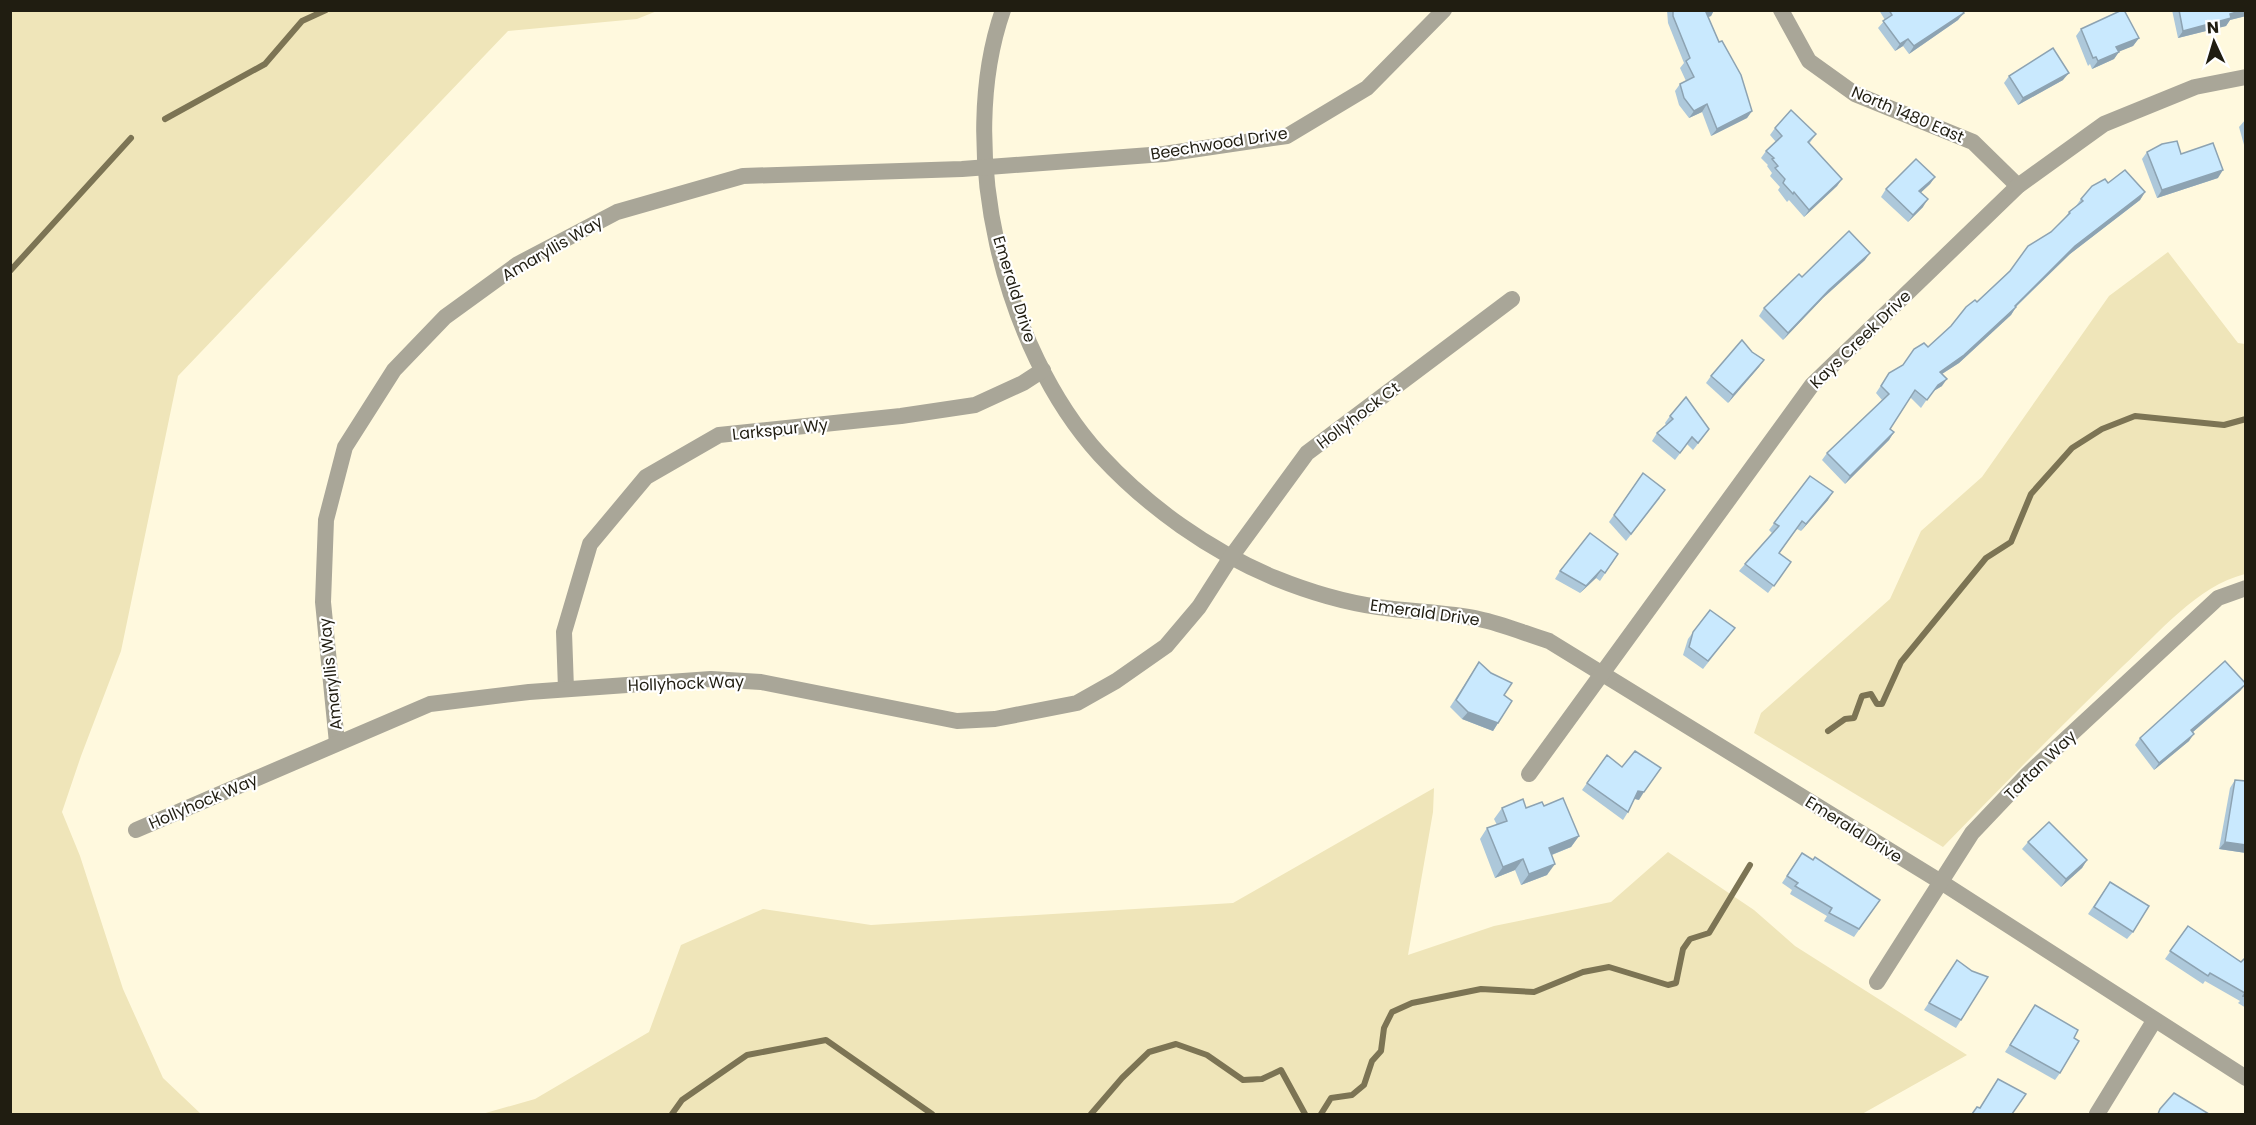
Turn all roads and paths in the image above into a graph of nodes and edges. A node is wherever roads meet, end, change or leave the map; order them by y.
1 (1444, 10) edge
2 (1781, 10) edge
3 (999, 12) edge
4 (2246, 77) edge
5 (986, 167) junction
6 (2018, 186) junction
7 (1512, 299) dead end
8 (1043, 370) junction
9 (1231, 557) junction
10 (2246, 588) edge
11 (1601, 673) junction
12 (566, 689) junction
13 (337, 743) junction
14 (1529, 774) dead end
15 (136, 830) dead end
16 (1941, 882) junction
17 (1877, 982) dead end
18 (2154, 1021) junction
19 (2246, 1078) edge
20 (2097, 1114) edge

1 - 5 street, Beechwood Drive
2 - 6 street, North 1480 East
3 - 5 street, Emerald Drive
4 - 6 street, Kays Creek Drive
5 - 8 street, Emerald Drive
5 - 13 street, Amaryllis Way
6 - 11 street, Kays Creek Drive
7 - 9 street, Hollyhock Ct
8 - 9 street, Emerald Drive
8 - 12 street, Larkspur Wy
9 - 11 street, Emerald Drive
9 - 12 street, Hollyhock Way
10 - 16 street, Tartan Way
11 - 14 street, Kays Creek Drive
11 - 16 street, Emerald Drive
12 - 13 street, Hollyhock Way
13 - 15 street, Hollyhock Way
16 - 17 street, Tartan Way
16 - 18 street, Emerald Drive
18 - 19 street, Emerald Drive
18 - 20 street

